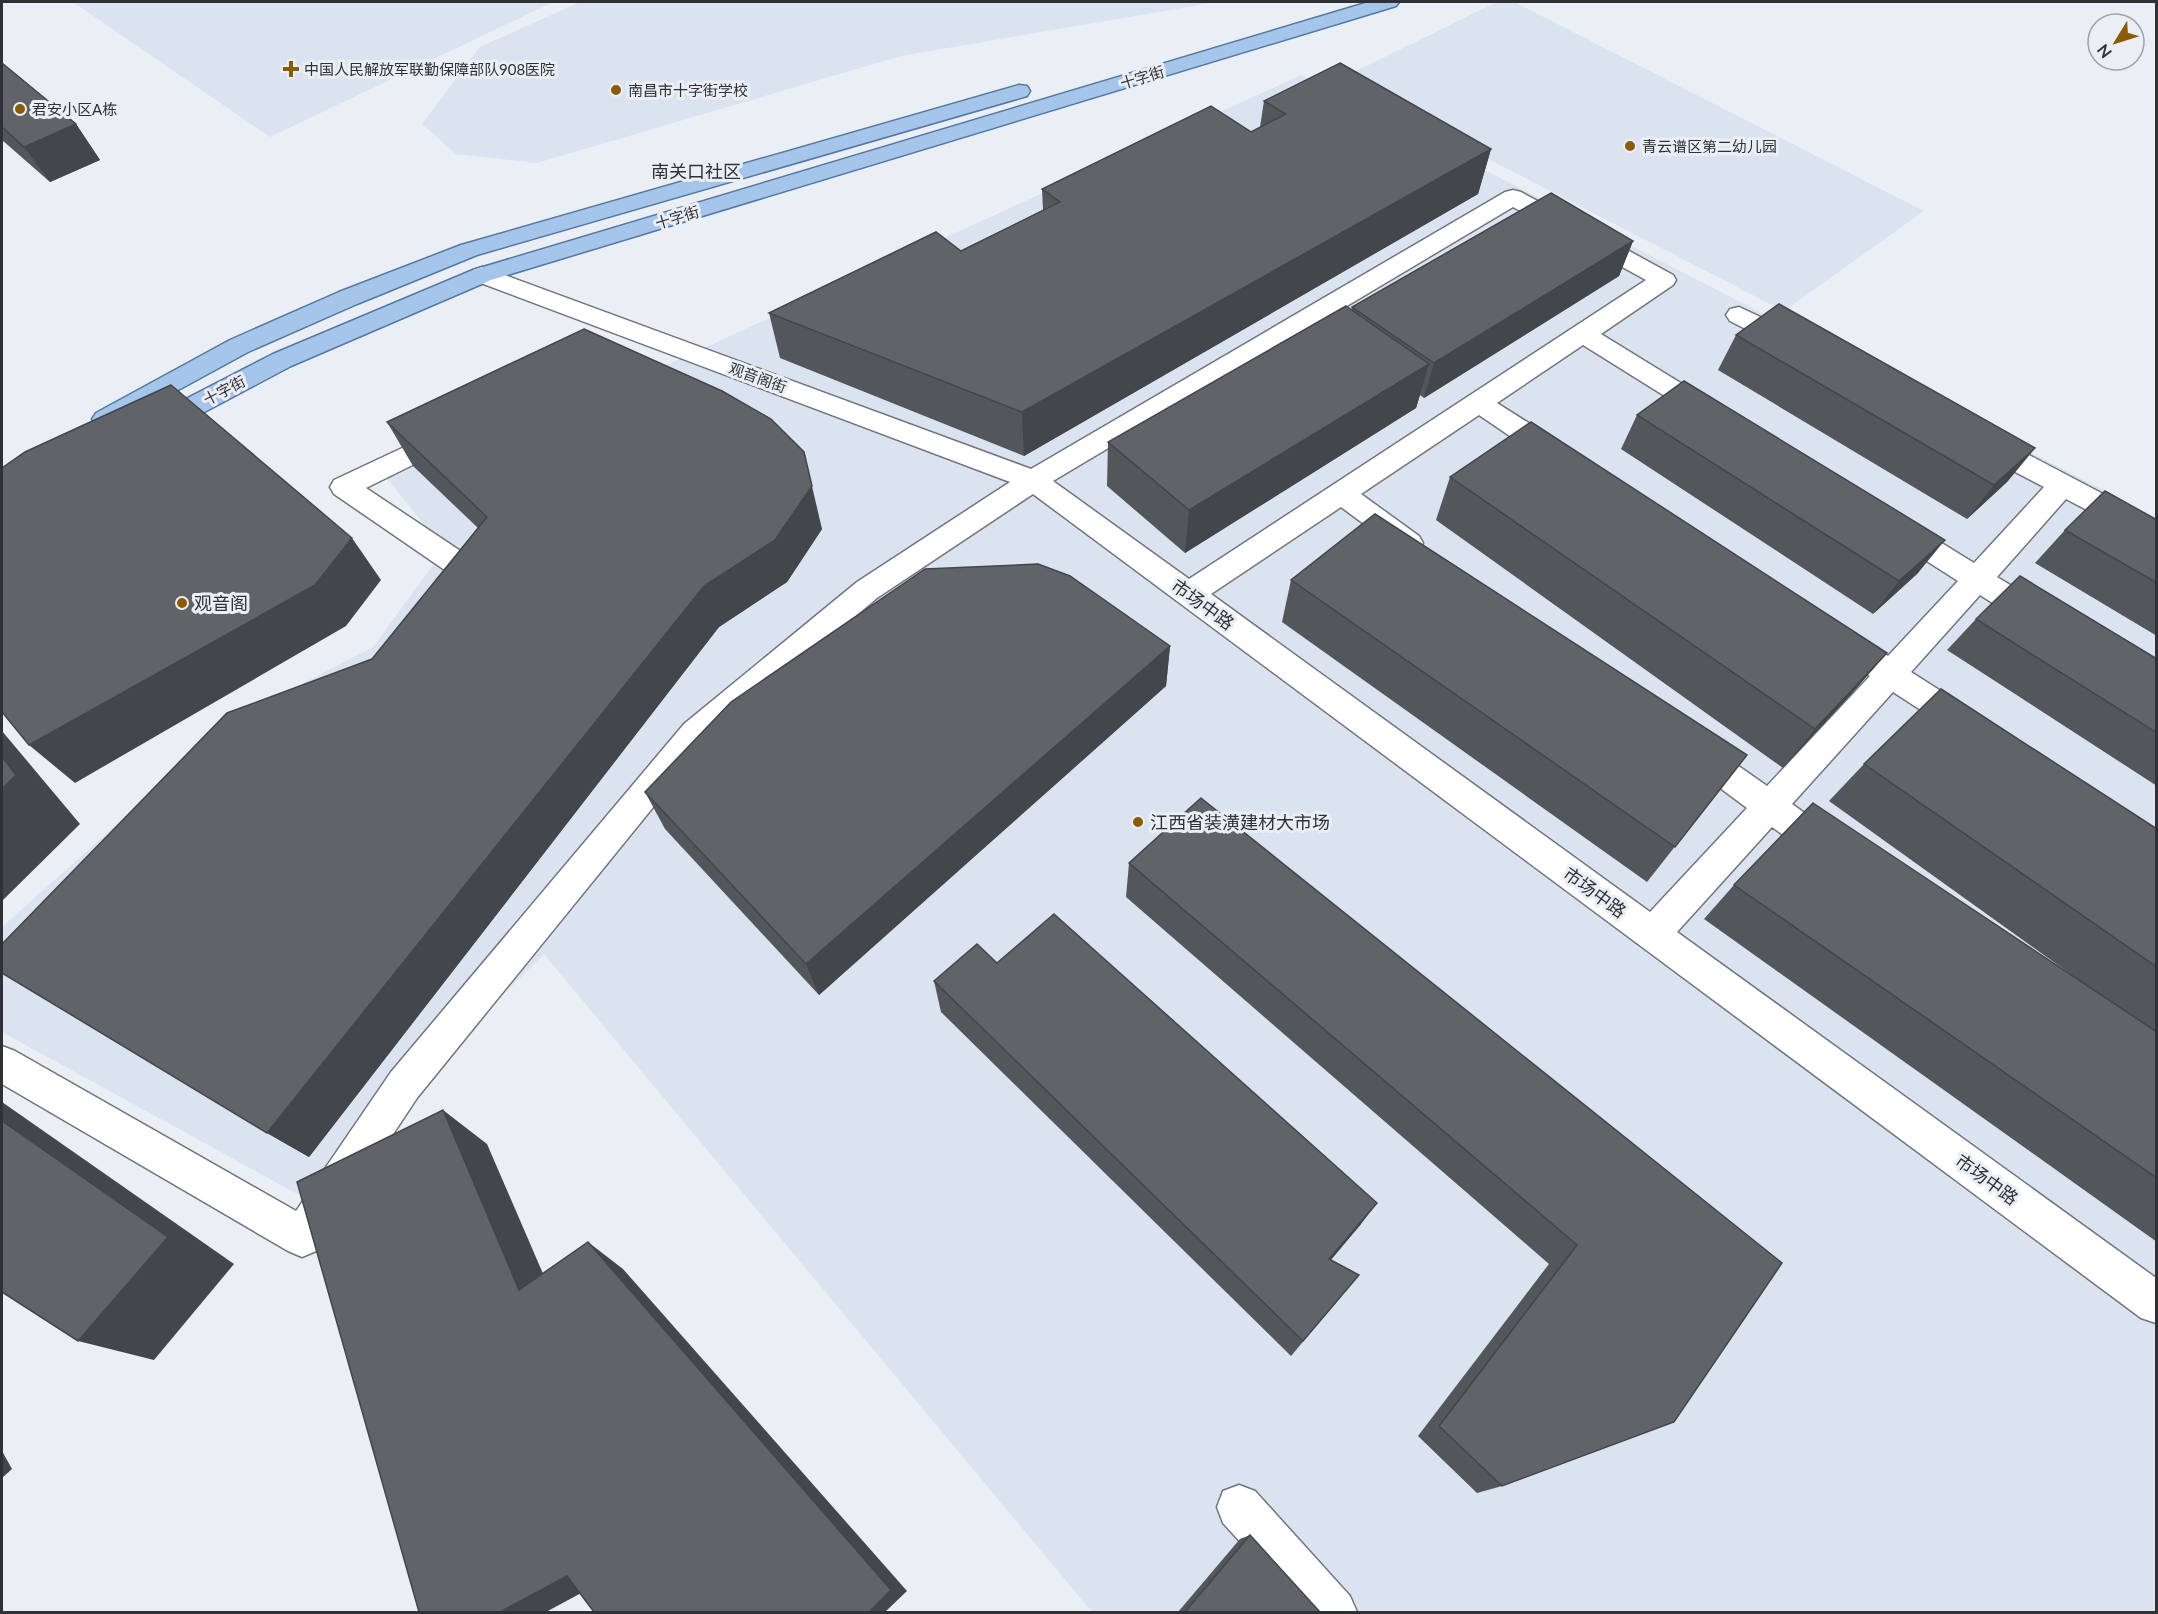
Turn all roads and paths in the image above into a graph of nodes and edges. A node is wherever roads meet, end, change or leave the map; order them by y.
1 (1316, 2) edge
2 (1389, 2) edge
3 (482, 275) junction
4 (1739, 315) dead end
5 (1583, 334) junction
6 (649, 337) junction
7 (617, 352) edge
8 (1812, 353) edge
9 (1479, 403) junction
10 (470, 425) edge
11 (1735, 428) edge
12 (1959, 430) edge
13 (85, 432) edge
14 (134, 438) edge
15 (1577, 467) edge
16 (1033, 480) junction
17 (2063, 485) junction
18 (1341, 493) junction
19 (1876, 516) edge
20 (2157, 534) edge
21 (1436, 563) edge
22 (1977, 579) junction
23 (1189, 594) junction
24 (443, 608) edge
25 (1812, 622) edge
26 (2067, 635) edge
27 (1890, 673) junction
28 (1665, 730) edge
29 (1989, 738) edge
30 (1769, 806) junction
31 (1856, 869) edge
32 (1653, 934) junction
33 (2, 1064) edge
34 (2157, 1303) edge
35 (1239, 1507) dead end
36 (1334, 1612) edge

1 - 13 main road, 十字街
2 - 3 main road, 十字街
3 - 6 street, 观音阁街
3 - 14 main road, 十字街
4 - 8 street
5 - 9 street
5 - 11 street
5 - 16 street
6 - 7 street
6 - 16 street, 观音阁街
9 - 15 street
9 - 18 street
10 - 24 street
12 - 17 street
16 - 23 street, 市场中路
16 - 33 street
17 - 20 street
17 - 22 street
18 - 21 street
18 - 23 street
19 - 22 street
22 - 26 street
22 - 27 street
23 - 32 street, 市场中路
25 - 27 street
27 - 29 street
27 - 30 street
28 - 30 street
30 - 31 street
30 - 32 street
32 - 34 street, 市场中路
35 - 36 street

